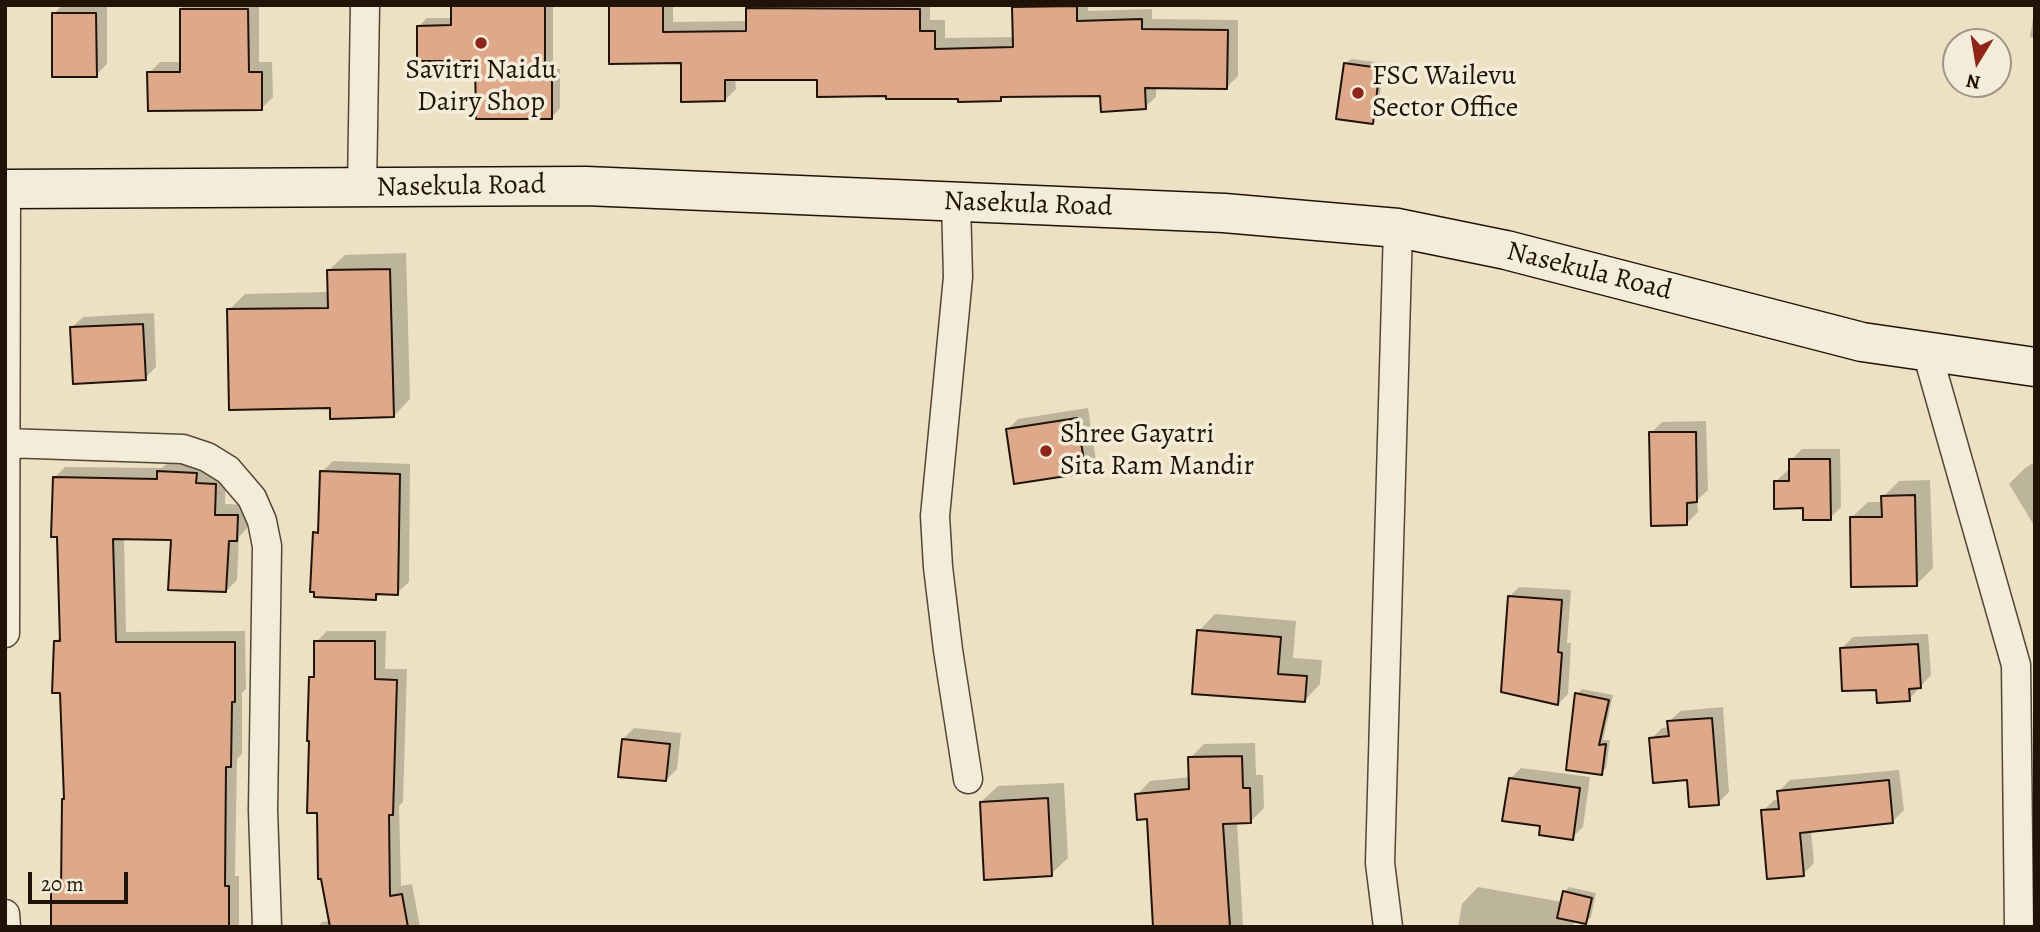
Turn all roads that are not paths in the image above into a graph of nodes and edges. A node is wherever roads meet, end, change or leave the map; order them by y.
1 (365, 5) edge
2 (362, 188) junction
3 (6, 189) edge
4 (956, 202) junction
5 (1398, 228) junction
6 (1927, 352) junction
7 (2035, 367) edge
8 (6, 443) edge
9 (5, 633) edge
10 (968, 779) dead end
11 (5, 914) edge
12 (6, 927) edge
13 (267, 927) edge
14 (1388, 927) edge
15 (2019, 927) edge

1 - 2 street
2 - 3 main road, Nasekula Road
2 - 4 main road, Nasekula Road
3 - 8 street
4 - 5 main road, Nasekula Road
4 - 10 street
5 - 6 main road, Nasekula Road
5 - 14 street
6 - 7 main road, Nasekula Road
6 - 15 street
8 - 9 street
8 - 13 street
11 - 12 street

